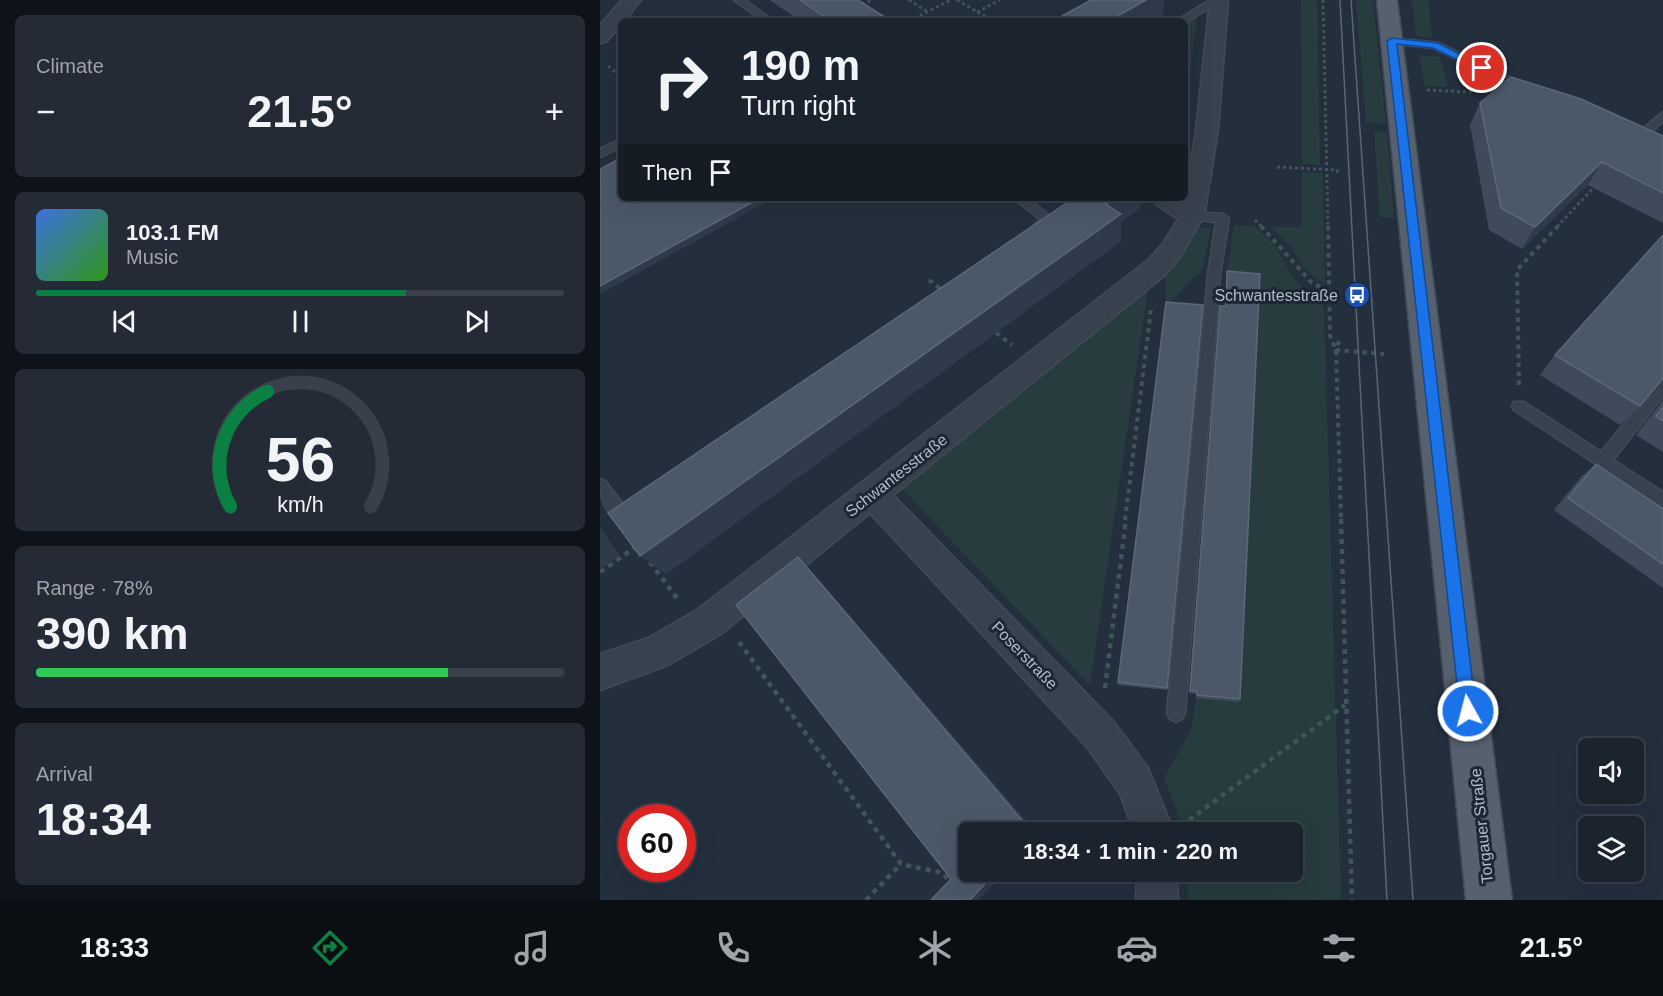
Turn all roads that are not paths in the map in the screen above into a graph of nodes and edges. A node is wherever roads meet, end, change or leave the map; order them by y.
1 (632, 0) edge
2 (739, 0) edge
3 (1218, 0) edge
4 (1387, 0) edge
5 (765, 18) edge
6 (1187, 18) edge
7 (600, 37) edge
8 (1392, 41) junction
9 (1541, 96) edge
10 (1663, 115) edge
11 (1636, 141) edge
12 (618, 144) edge
13 (600, 153) edge
14 (1023, 201) edge
15 (1169, 201) edge
16 (1192, 216) junction
17 (1031, 233) edge
18 (1663, 386) edge
19 (1519, 406) road end
20 (1603, 461) junction
21 (600, 486) edge
22 (872, 494) junction
23 (640, 501) edge
24 (1663, 501) edge
25 (600, 672) edge
26 (1176, 713) dead end
27 (1162, 822) edge
28 (1158, 882) edge
29 (1157, 900) edge
30 (1489, 900) edge

1 - 7 street
2 - 5 lane
3 - 6 lane
3 - 16 street, Schwantesstraße
4 - 8 main road, Torgauer Straße
8 - 9 lane
8 - 30 main road, Torgauer Straße
10 - 11 lane
12 - 13 lane
14 - 17 lane
15 - 16 street
16 - 22 street, Schwantesstraße
16 - 26 lane
18 - 20 lane
19 - 20 lane
20 - 24 lane
21 - 23 lane
22 - 25 street, Schwantesstraße
22 - 27 street, Poserstraße
28 - 29 street

